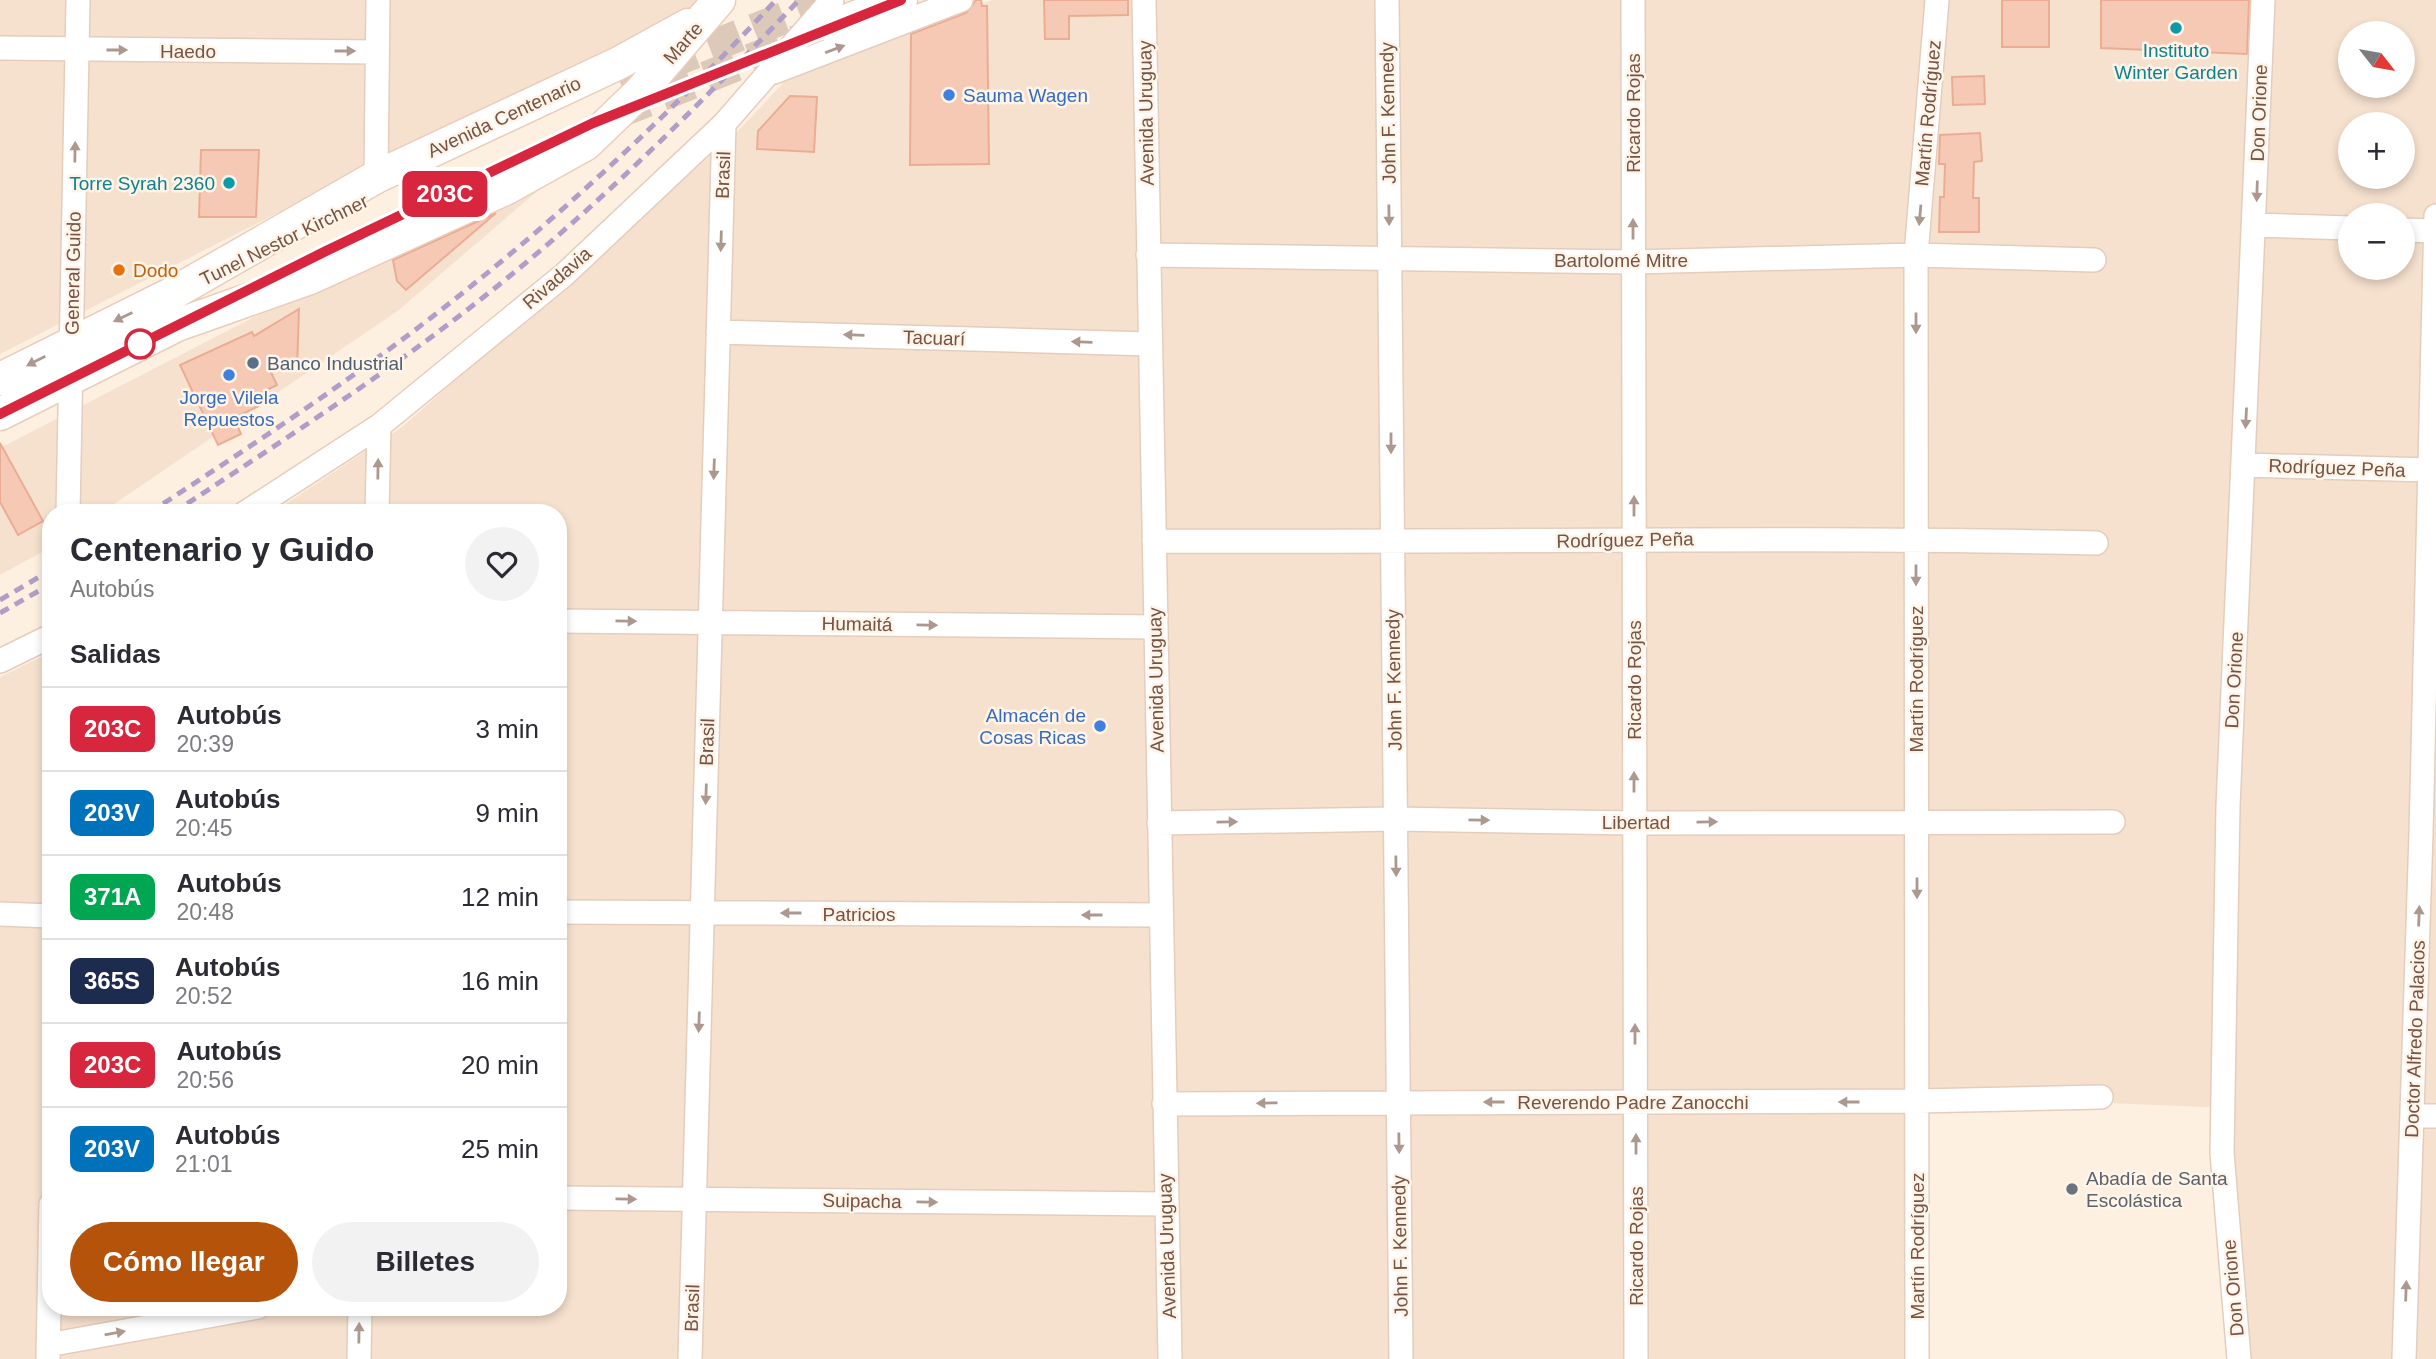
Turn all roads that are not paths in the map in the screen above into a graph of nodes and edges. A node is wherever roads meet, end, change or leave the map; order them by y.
1 (78, 0) edge
2 (378, 0) edge
3 (901, 0) edge
4 (961, 0) edge
5 (1144, 0) edge
6 (1387, 0) edge
7 (1633, 0) edge
8 (1937, 0) edge
9 (2263, 0) edge
10 (715, 6) edge
11 (832, 13) edge
12 (0, 48) edge
13 (77, 50) junction
14 (377, 52) junction
15 (772, 73) junction
16 (627, 79) junction
17 (724, 124) junction
18 (376, 177) junction
19 (2436, 216) edge
20 (2255, 225) junction
21 (2338, 228) edge
22 (2415, 230) edge
23 (2435, 231) edge
24 (1148, 255) junction
25 (1916, 255) junction
26 (1389, 257) junction
27 (2094, 260) dead end
28 (1633, 261) junction
29 (175, 292) junction
30 (718, 332) junction
31 (72, 343) junction
32 (1150, 344) junction
33 (0, 379) edge
34 (70, 379) junction
35 (0, 414) edge
36 (379, 426) junction
37 (2244, 465) junction
38 (2430, 470) junction
39 (68, 504) edge
40 (259, 504) edge
41 (377, 504) edge
42 (1634, 539) junction
43 (1916, 539) junction
44 (1154, 541) junction
45 (1392, 543) junction
46 (2096, 543) dead end
47 (2432, 572) edge
48 (567, 621) edge
49 (710, 622) junction
50 (1155, 627) junction
51 (42, 640) edge
52 (0, 661) edge
53 (1396, 819) junction
54 (1916, 820) junction
55 (2113, 822) dead end
56 (1159, 823) junction
57 (1634, 823) junction
58 (2429, 833) edge
59 (567, 912) edge
60 (702, 913) junction
61 (0, 914) edge
62 (1160, 915) junction
63 (42, 916) edge
64 (2101, 1097) dead end
65 (1398, 1101) junction
66 (1918, 1101) junction
67 (1636, 1102) junction
68 (1164, 1104) junction
69 (2413, 1115) junction
70 (2436, 1116) edge
71 (567, 1198) edge
72 (695, 1199) junction
73 (1166, 1204) junction
74 (49, 1316) edge
75 (216, 1316) edge
76 (360, 1316) edge
77 (48, 1352) edge
78 (359, 1359) edge
79 (690, 1359) edge
80 (1170, 1359) edge
81 (1401, 1359) edge
82 (1636, 1359) edge
83 (1917, 1359) edge
84 (2239, 1359) edge
85 (2404, 1359) edge

1 - 13 street, General Guido
2 - 14 street
3 - 11 street
15 -> 4 street
5 - 24 street, Avenida Uruguay
6 -> 26 street, John F. Kennedy
28 -> 7 street, Ricardo Rojas
8 -> 25 street, Martín Rodríguez
9 -> 20 street, Don Orione
10 - 16 street, Avenida Centenario
11 - 15 street, Rivadavia
12 - 13 street, Haedo
13 -> 14 street, Haedo
31 -> 13 street, General Guido
14 - 18 street
15 - 17 street, Rivadavia
16 - 18 street, Avenida Centenario
16 - 29 street, Tunel Nestor Kirchner
16 - 34 street
17 -> 30 street, Brasil
17 - 36 street, Rivadavia
18 - 29 street, Avenida Centenario
19 - 23 street, Doctor Alfredo Palacios
20 - 21 street
20 -> 37 street, Don Orione
22 - 23 street
23 - 38 street, Doctor Alfredo Palacios
24 - 26 street, Bartolomé Mitre
24 - 32 street, Avenida Uruguay
25 - 27 street, Bartolomé Mitre
25 - 28 street, Bartolomé Mitre
25 -> 43 street, Martín Rodríguez
26 - 28 street, Bartolomé Mitre
26 -> 45 street, John F. Kennedy
42 -> 28 street, Ricardo Rojas
29 -> 31 street, Avenida Centenario
32 -> 30 street, Tacuarí
30 -> 49 street, Brasil
31 -> 33 street, Avenida Centenario
31 - 34 street, General Guido
32 - 44 street, Avenida Uruguay
34 - 35 street
34 - 39 street, General Guido
36 - 40 street, Rivadavia
41 -> 36 street
37 - 38 street, Rodríguez Peña
37 - 84 street, Don Orione
38 - 47 street, Doctor Alfredo Palacios
42 - 43 street, Rodríguez Peña
42 - 45 street, Rodríguez Peña
57 -> 42 street, Ricardo Rojas
43 - 46 street, Rodríguez Peña
43 -> 54 street, Martín Rodríguez
44 - 45 street, Rodríguez Peña
44 - 50 street, Avenida Uruguay
45 - 53 street, John F. Kennedy
47 - 58 street, Doctor Alfredo Palacios
48 -> 49 street, Humaitá
49 -> 50 street, Humaitá
49 -> 60 street, Brasil
50 - 56 street, Avenida Uruguay
51 - 52 street
56 -> 53 street, Libertad
53 -> 57 street, Libertad
53 -> 65 street, John F. Kennedy
54 - 55 street, Libertad
57 -> 54 street, Libertad
54 -> 66 street, Martín Rodríguez
56 - 62 street, Avenida Uruguay
67 -> 57 street, Ricardo Rojas
69 -> 58 street, Doctor Alfredo Palacios
59 - 60 street, Patricios
62 -> 60 street, Patricios
60 -> 72 street, Brasil
61 - 63 street
62 - 68 street, Avenida Uruguay
64 - 66 street, Reverendo Padre Zanocchi
67 -> 65 street, Reverendo Padre Zanocchi
65 -> 68 street, Reverendo Padre Zanocchi
65 -> 81 street, John F. Kennedy
66 -> 67 street, Reverendo Padre Zanocchi
66 - 83 street, Martín Rodríguez
82 -> 67 street, Ricardo Rojas
68 - 73 street, Avenida Uruguay
69 - 70 street
85 -> 69 street, Doctor Alfredo Palacios
71 -> 72 street, Suipacha
72 -> 73 street, Suipacha
72 - 79 street, Brasil
73 - 80 street, Avenida Uruguay
74 - 77 street
77 -> 75 street
78 -> 76 street

